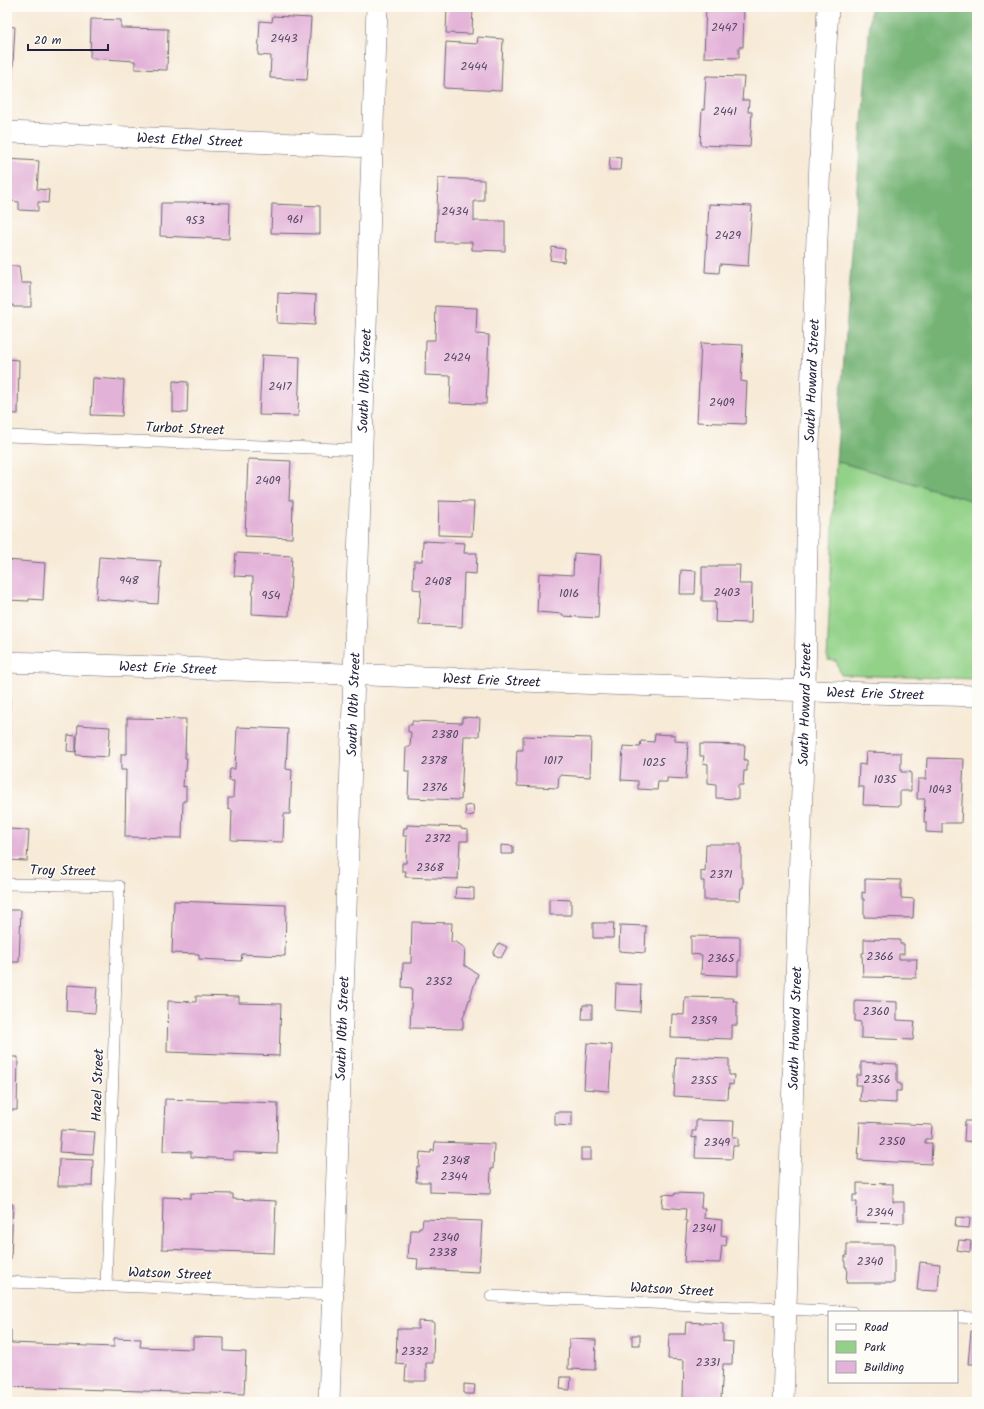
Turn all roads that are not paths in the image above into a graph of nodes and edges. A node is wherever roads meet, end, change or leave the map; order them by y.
1 (377, 7) edge
2 (828, 7) edge
3 (7, 132) edge
4 (372, 147) junction
5 (7, 436) edge
6 (362, 450) junction
7 (7, 662) edge
8 (354, 674) junction
9 (805, 692) junction
10 (977, 696) edge
11 (7, 884) edge
12 (119, 886) joint
13 (7, 1282) edge
14 (106, 1286) junction
15 (332, 1294) junction
16 (491, 1296) dead end
17 (786, 1309) junction
18 (830, 1311) edge
19 (958, 1317) edge
20 (977, 1318) edge
21 (329, 1402) edge
22 (784, 1402) edge

1 - 4 street, South 10th Street
2 - 9 street, South Howard Street
3 - 4 street, West Ethel Street
4 - 6 street, South 10th Street
5 - 6 lane, Turbot Street
6 - 8 street, South 10th Street
7 - 8 street, West Erie Street
8 - 9 street, West Erie Street
8 - 15 street, South 10th Street
9 - 10 street, West Erie Street
9 - 17 street, South Howard Street
11 - 12 lane, Troy Street
12 - 14 lane, Hazel Street
13 - 14 lane, Watson Street
14 - 15 lane, Watson Street
15 - 21 street, South 10th Street
16 - 17 lane, Watson Street
17 - 18 lane, Watson Street
17 - 22 street, South Howard Street
19 - 20 lane

